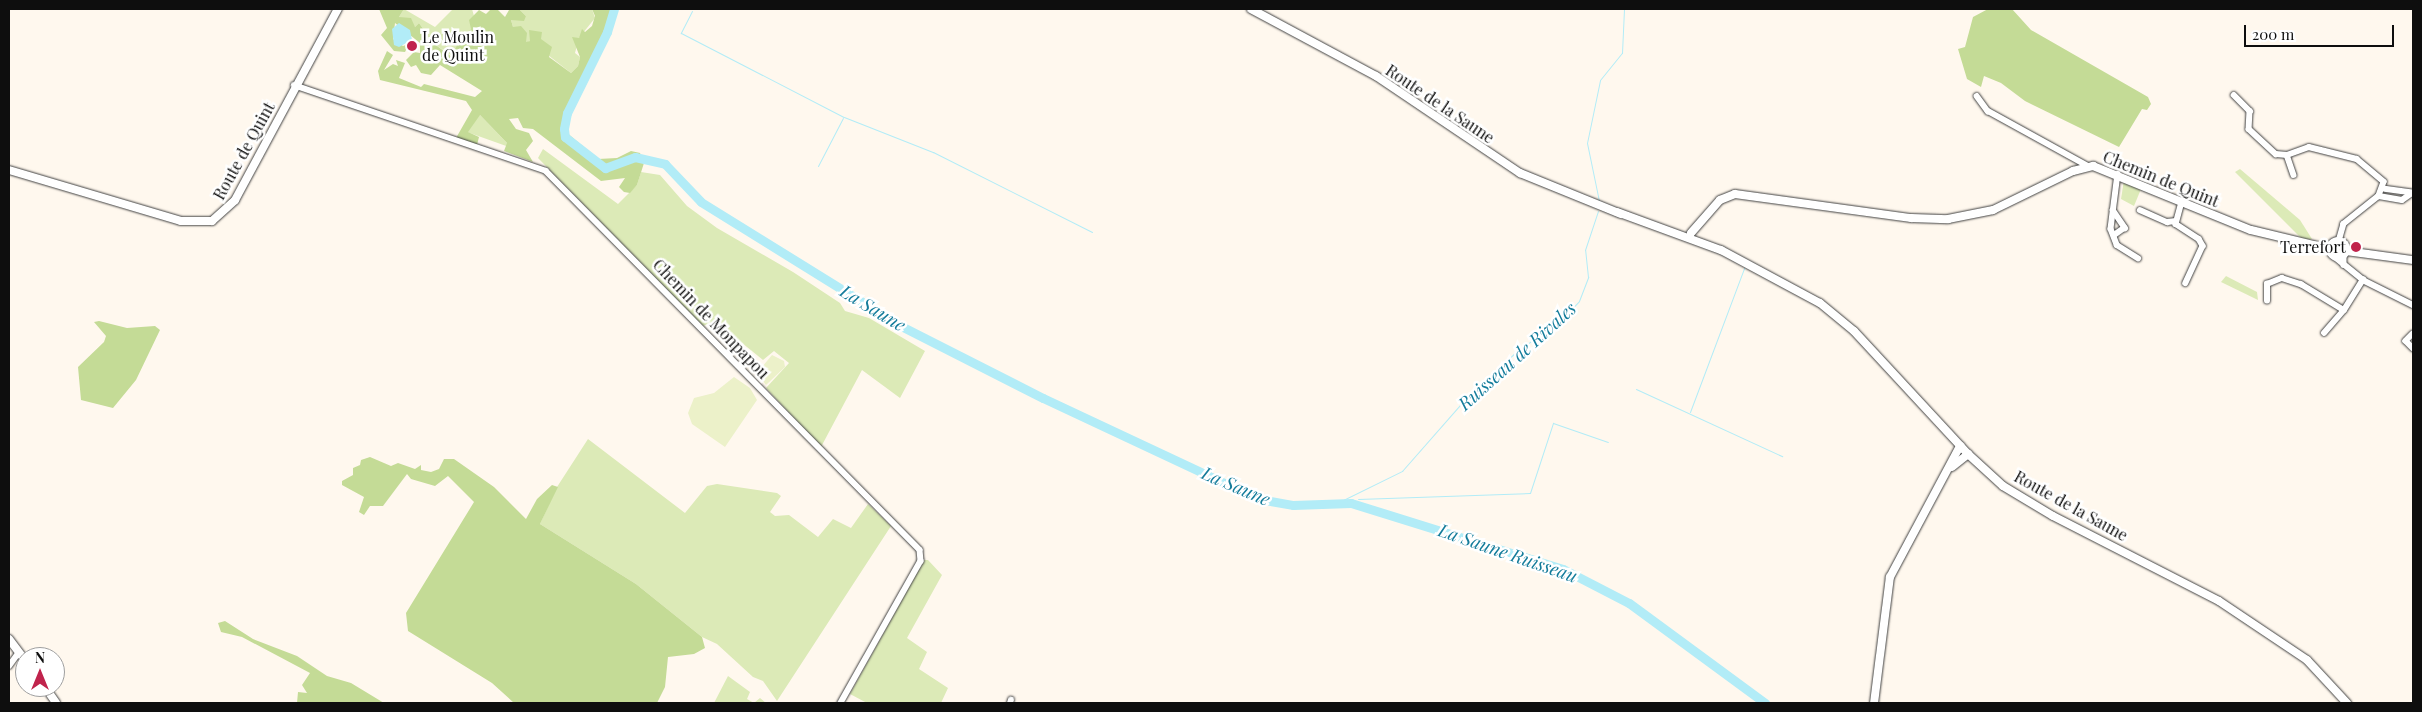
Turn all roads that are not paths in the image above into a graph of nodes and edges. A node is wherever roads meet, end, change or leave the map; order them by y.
1 (338, 9) edge
2 (1250, 9) edge
3 (294, 85) junction
4 (2234, 95) dead end
5 (1977, 96) dead end
6 (2288, 155) junction
7 (2088, 166) junction
8 (9, 170) edge
9 (2118, 174) junction
10 (2294, 175) dead end
11 (2385, 189) junction
12 (2413, 193) edge
13 (2379, 196) junction
14 (2182, 202) junction
15 (2113, 210) junction
16 (2140, 210) dead end
17 (2176, 221) junction
18 (2116, 234) junction
19 (1695, 236) junction
20 (2339, 241) junction
21 (2330, 249) junction
22 (2345, 253) junction
23 (2335, 257) junction
24 (2138, 258) dead end
25 (2413, 260) edge
26 (2344, 265) junction
27 (2363, 280) junction
28 (2186, 283) dead end
29 (2267, 301) dead end
30 (2413, 305) edge
31 (2344, 310) junction
32 (2324, 332) dead end
33 (2413, 336) edge
34 (2413, 348) edge
35 (1960, 446) junction
36 (1968, 454) junction
37 (1948, 470) junction
38 (841, 703) edge
39 (1874, 703) edge
40 (2347, 703) edge

1 - 3 street, Route de Quint
2 - 19 street, Route de la Saune
3 - 8 street, Route de Quint
3 - 38 street, Chemin de Monpapou
4 - 6 street
5 - 7 street
6 - 10 street
6 - 11 street
7 - 9 street, Chemin de Quint
7 - 19 street, Chemin de Quint
9 - 14 street, Chemin de Quint
9 - 15 street
11 - 12 street
11 - 13 street
12 - 13 street
13 - 20 street
14 - 17 street
14 - 21 street, Chemin de Quint
15 - 18 street
15 - 18 street
16 - 17 street
17 - 28 street
18 - 24 street
19 - 35 street, Route de la Saune
20 - 21 street
20 - 22 street
21 - 23 street
22 - 23 street
22 - 25 street
22 - 26 street
23 - 26 street
26 - 27 street
27 - 30 street
27 - 31 street
29 - 31 street
31 - 32 street
33 - 34 street
35 - 36 street, Route de la Saune
35 - 37 street
36 - 37 street
36 - 40 street, Route de la Saune
37 - 39 street

